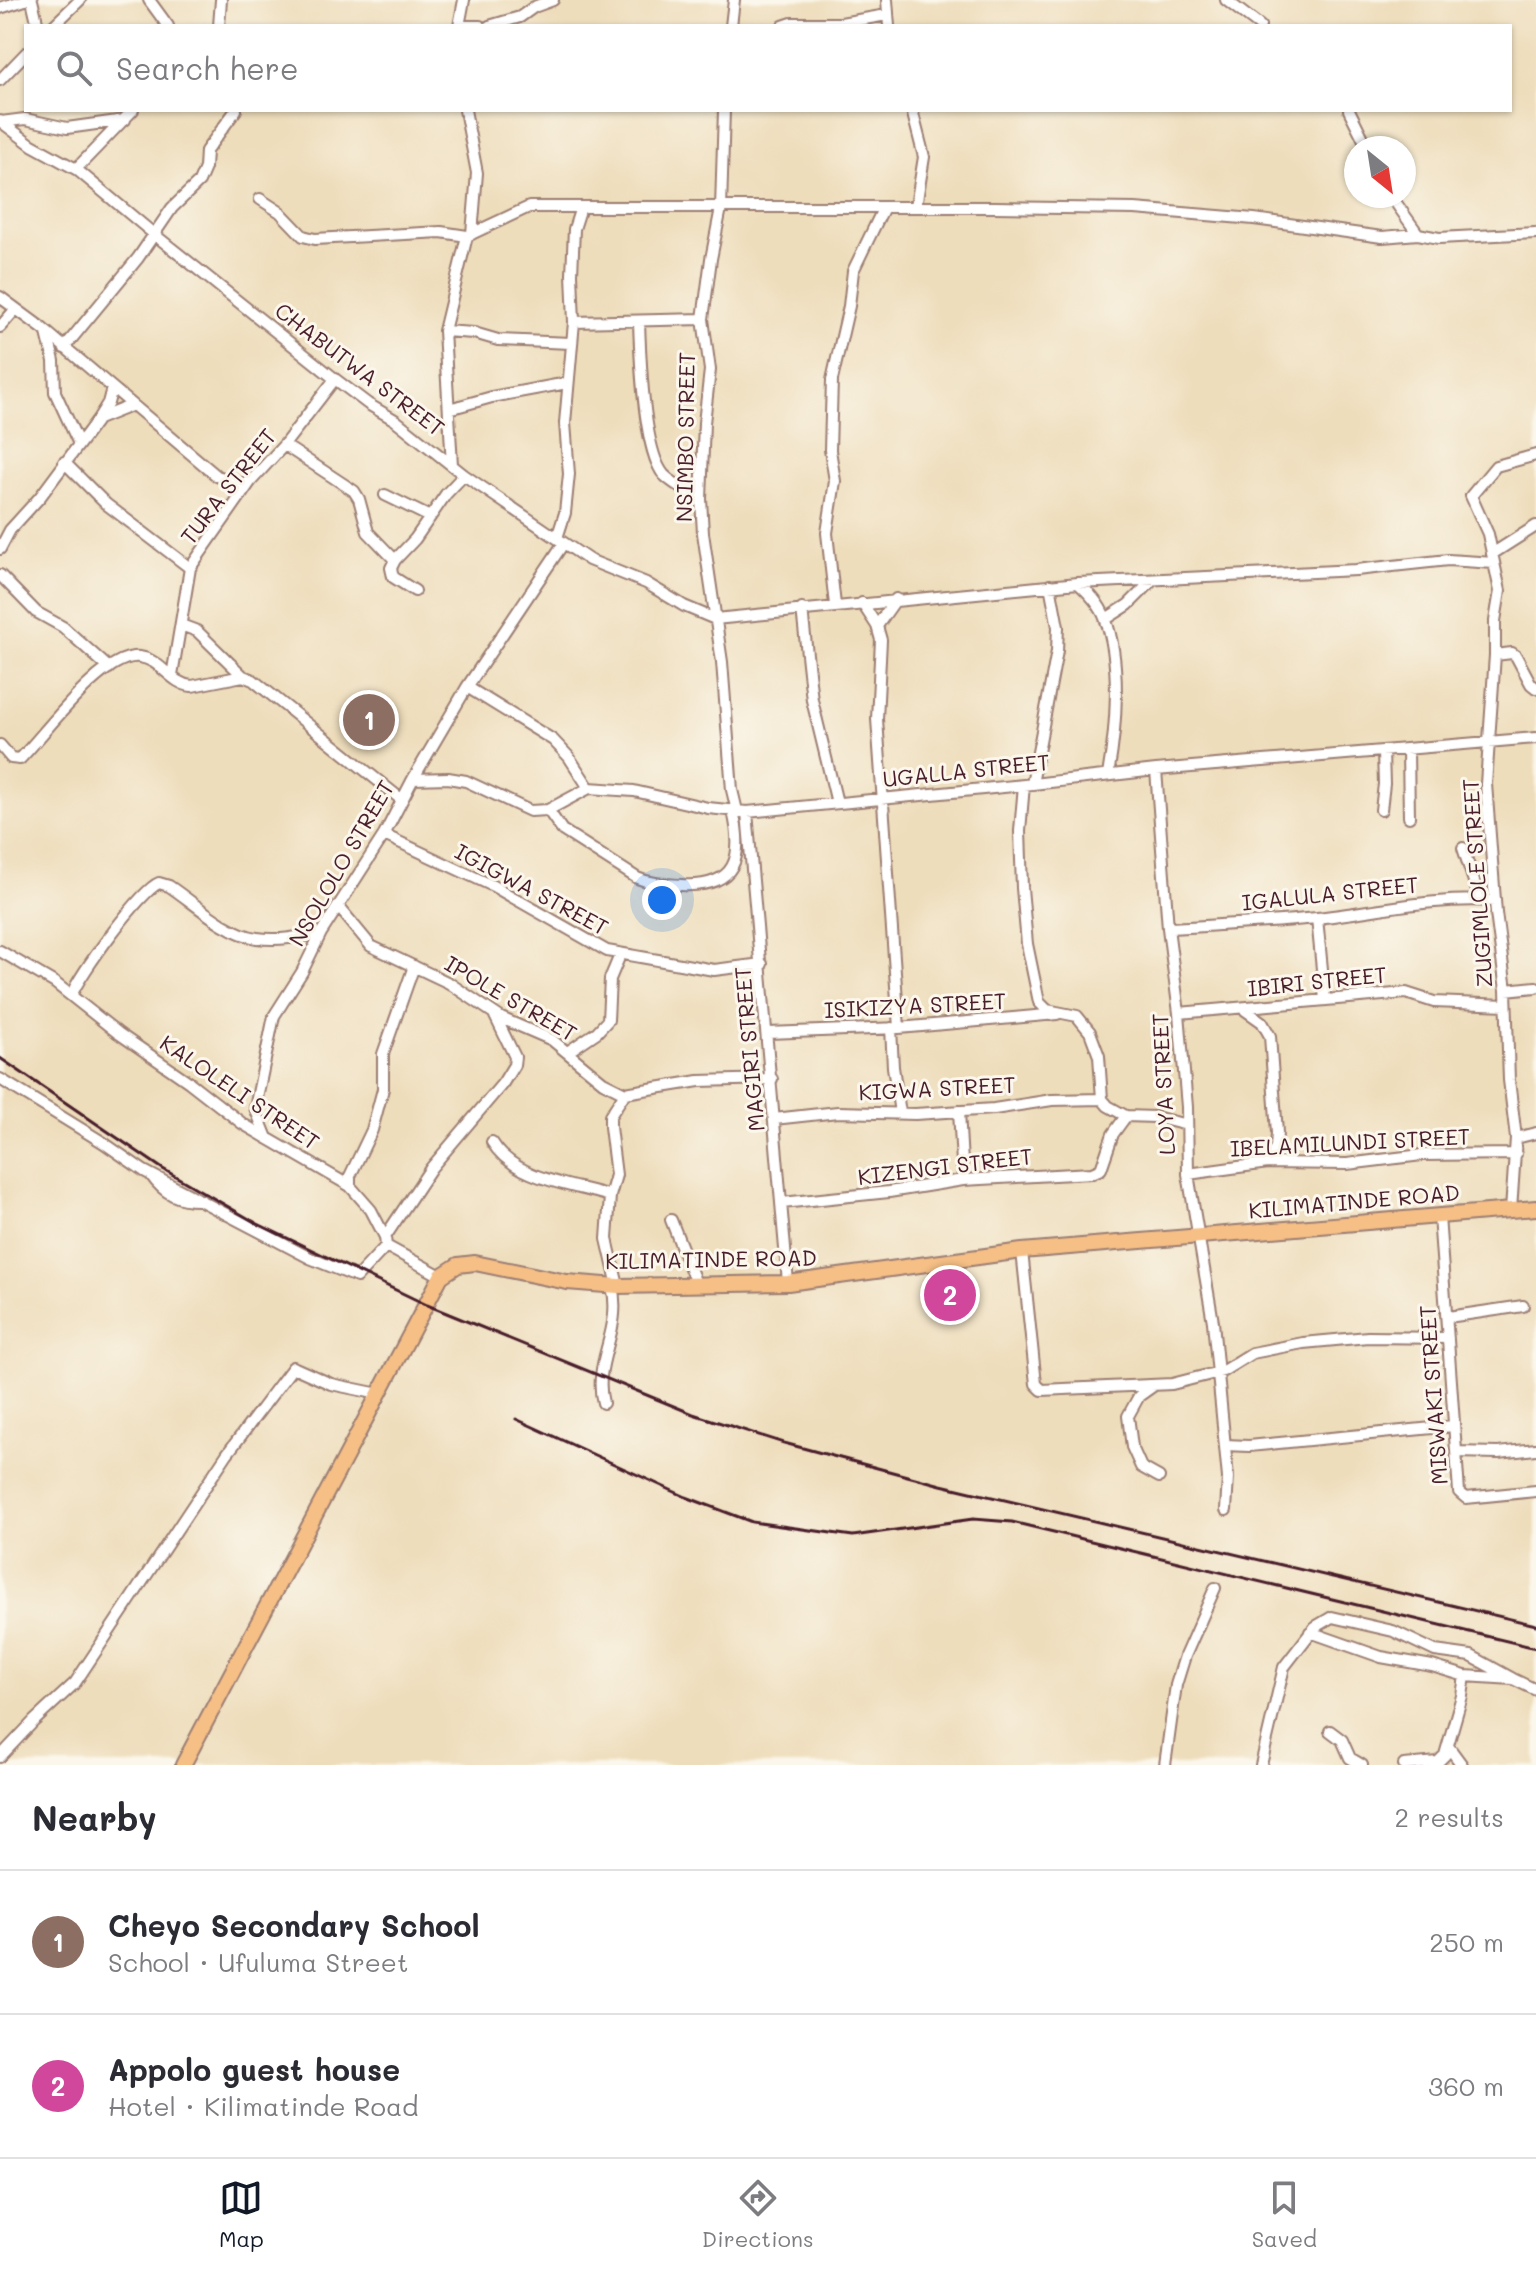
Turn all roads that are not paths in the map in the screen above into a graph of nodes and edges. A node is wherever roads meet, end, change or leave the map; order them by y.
1 (25, 0) edge
2 (32, 0) edge
3 (80, 0) edge
4 (149, 0) edge
5 (221, 0) edge
6 (464, 0) edge
7 (553, 0) edge
8 (734, 0) edge
9 (897, 0) edge
10 (1226, 0) edge
11 (0, 8) edge
12 (887, 13) edge
13 (38, 24) edge
14 (55, 24) edge
15 (167, 24) edge
16 (219, 24) edge
17 (460, 24) edge
18 (496, 24) edge
19 (731, 24) edge
20 (794, 24) edge
21 (1257, 24) edge
22 (24, 55) edge
23 (0, 80) edge
24 (131, 112) edge
25 (235, 112) edge
26 (465, 112) edge
27 (724, 112) edge
28 (913, 112) edge
29 (1350, 112) edge
30 (125, 120) junction
31 (0, 122) edge
32 (1362, 136) edge
33 (76, 169) junction
34 (260, 199) dead end
35 (916, 206) junction
36 (581, 207) junction
37 (884, 207) junction
38 (721, 208) junction
39 (1400, 208) edge
40 (1536, 233) edge
41 (1418, 234) junction
42 (155, 235) junction
43 (470, 235) junction
44 (0, 297) edge
45 (15, 310) junction
46 (703, 319) junction
47 (639, 321) junction
48 (574, 322) junction
49 (0, 327) edge
50 (444, 331) junction
51 (47, 332) junction
52 (571, 343) junction
53 (64, 348) junction
54 (335, 379) junction
55 (567, 383) junction
56 (112, 388) junction
57 (133, 405) junction
58 (449, 409) junction
59 (98, 419) junction
60 (79, 444) junction
61 (284, 445) junction
62 (1536, 455) edge
63 (64, 462) junction
64 (452, 465) junction
65 (464, 475) junction
66 (251, 481) junction
67 (385, 495) dead end
68 (701, 499) junction
69 (430, 517) junction
70 (1536, 526) edge
71 (560, 541) junction
72 (0, 549) edge
73 (1493, 558) junction
74 (395, 560) junction
75 (190, 568) junction
76 (0, 575) edge
77 (1153, 580) junction
78 (1078, 583) junction
79 (1050, 585) junction
80 (415, 591) dead end
81 (896, 599) junction
82 (862, 603) junction
83 (835, 605) junction
84 (802, 609) junction
85 (715, 619) junction
86 (1106, 619) junction
87 (181, 625) junction
88 (877, 626) junction
89 (1495, 655) junction
90 (109, 668) junction
91 (172, 676) junction
92 (243, 676) junction
93 (467, 687) junction
94 (1536, 688) edge
95 (1536, 738) edge
96 (1491, 741) junction
97 (0, 745) edge
98 (1408, 750) junction
99 (1383, 752) junction
100 (1156, 770) junction
101 (1108, 775) junction
102 (413, 779) junction
103 (1028, 785) junction
104 (589, 788) junction
105 (881, 799) junction
106 (402, 800) junction
107 (837, 803) junction
108 (548, 810) junction
109 (1381, 810) dead end
110 (739, 811) junction
111 (1409, 817) dead end
112 (384, 835) junction
113 (1463, 848) dead end
114 (1480, 900) junction
115 (1495, 901) junction
116 (338, 906) junction
117 (1317, 918) junction
118 (1168, 928) junction
119 (321, 933) junction
120 (0, 951) edge
121 (620, 955) junction
122 (762, 964) junction
123 (414, 966) junction
124 (1536, 987) edge
125 (1506, 990) junction
126 (71, 996) junction
127 (1325, 1000) junction
128 (1506, 1005) junction
129 (1243, 1009) junction
130 (494, 1013) junction
131 (1064, 1013) junction
132 (1179, 1013) junction
133 (895, 1028) junction
134 (768, 1033) junction
135 (569, 1051) junction
136 (0, 1079) edge
137 (772, 1079) junction
138 (625, 1093) junction
139 (1102, 1099) junction
140 (959, 1111) junction
141 (900, 1113) junction
142 (1126, 1116) junction
143 (774, 1119) junction
144 (1187, 1125) junction
145 (1536, 1133) edge
146 (267, 1138) junction
147 (1516, 1138) junction
148 (492, 1142) dead end
149 (1516, 1154) junction
150 (1268, 1163) junction
151 (1188, 1174) junction
152 (963, 1180) junction
153 (350, 1186) junction
154 (610, 1196) junction
155 (782, 1203) junction
156 (1536, 1208) edge
157 (1511, 1210) junction
158 (1439, 1216) junction
159 (671, 1220) dead end
160 (1198, 1237) junction
161 (386, 1242) junction
162 (1022, 1251) junction
163 (441, 1276) junction
164 (788, 1283) junction
165 (615, 1286) junction
166 (697, 1286) junction
167 (1523, 1306) dead end
168 (1448, 1317) junction
169 (1448, 1338) junction
170 (1217, 1372) junction
171 (1154, 1384) junction
172 (379, 1394) junction
173 (603, 1403) dead end
174 (1453, 1426) junction
175 (1225, 1445) junction
176 (1536, 1449) edge
177 (1456, 1452) junction
178 (1159, 1477) dead end
179 (1536, 1491) edge
180 (1226, 1510) dead end
181 (1215, 1588) dead end
182 (1310, 1632) junction
183 (1465, 1676) junction
184 (1513, 1679) junction
185 (1536, 1690) edge
186 (1330, 1731) dead end
187 (1448, 1746) junction
188 (5, 1748) edge
189 (0, 1757) edge
190 (183, 1765) edge
191 (1165, 1765) edge
192 (1261, 1765) edge
193 (1362, 1765) edge
194 (1404, 1765) edge
195 (1462, 1765) edge

1 - 11 street
2 - 13 street
3 - 14 street
4 - 15 street
5 - 16 street
6 - 17 street
7 - 18 street
8 - 19 street
9 - 12 street
10 - 21 street
12 - 20 street
22 - 23 street
24 - 30 street
25 - 42 street
26 - 43 street
27 - 38 street, NSIMBO STREET
28 - 35 street
29 - 32 street
30 - 31 street
30 - 33 street
31 - 33 street, CHABUTWA STREET
33 - 42 street, CHABUTWA STREET
34 - 43 street
35 - 37 street
35 - 41 street
36 - 38 street
36 - 43 street
36 - 48 street
37 - 38 street
37 - 83 street
38 - 46 street, NSIMBO STREET
39 - 41 street
40 - 41 street
42 - 53 street
42 - 54 street, CHABUTWA STREET
43 - 50 street
44 - 45 street
45 - 49 street
45 - 51 street
46 - 47 street
46 - 68 street, NSIMBO STREET
47 - 48 street
47 - 68 street
48 - 52 street
50 - 52 street
50 - 58 street
51 - 53 street
51 - 60 street
52 - 55 street
53 - 56 street
54 - 61 street, TURA STREET
54 - 64 street, CHABUTWA STREET
55 - 58 street
55 - 71 street
56 - 57 street
56 - 59 street
57 - 59 street
57 - 66 street
58 - 64 street
59 - 60 street
60 - 63 street
61 - 66 street, TURA STREET
61 - 74 street
62 - 73 street, ZUGIMLOLE STREET
63 - 72 street
63 - 75 street
64 - 65 street, CHABUTWA STREET
65 - 69 street
65 - 71 street, CHABUTWA STREET
66 - 75 street, TURA STREET
67 - 69 street
68 - 85 street, NSIMBO STREET
69 - 74 street
70 - 73 street
71 - 85 street, CHABUTWA STREET
71 - 93 street, NSOLOLO STREET
73 - 77 street
73 - 89 street, ZUGIMLOLE STREET
74 - 80 street
75 - 87 street, TURA STREET
76 - 90 street
77 - 78 street
77 - 86 street
78 - 79 street
78 - 86 street
79 - 81 street
79 - 103 street
81 - 82 street
81 - 88 street
82 - 83 street
82 - 88 street
83 - 84 street
84 - 85 street
84 - 107 street
85 - 110 street, NSIMBO STREET
86 - 101 street
87 - 91 street, TURA STREET
87 - 92 street
88 - 105 street
89 - 94 street
89 - 96 street, ZUGIMLOLE STREET
90 - 91 street
90 - 97 street
91 - 92 street
92 - 106 street
93 - 102 street, NSOLOLO STREET
93 - 104 street
95 - 96 street, UGALLA STREET
96 - 98 street, UGALLA STREET
96 - 115 street, ZUGIMLOLE STREET
98 - 99 street, UGALLA STREET
98 - 111 street
99 - 100 street, UGALLA STREET
99 - 109 street
100 - 101 street, UGALLA STREET
100 - 118 street, LOYA STREET
101 - 103 street, UGALLA STREET
102 - 106 street, NSOLOLO STREET
102 - 108 street
103 - 105 street, UGALLA STREET
103 - 131 street
104 - 108 street
104 - 110 street, UGALLA STREET
105 - 107 street, UGALLA STREET
105 - 133 street
106 - 112 street, NSOLOLO STREET
107 - 110 street, UGALLA STREET
108 - 110 street
110 - 122 street, MAGIRI STREET
112 - 116 street, NSOLOLO STREET
112 - 121 street, IGIGWA STREET
113 - 114 street
114 - 115 street, IGALULA STREET
114 - 117 street, IGALULA STREET
115 - 125 street, ZUGIMLOLE STREET
116 - 119 street, NSOLOLO STREET
116 - 123 street, IPOLE STREET
117 - 118 street, IGALULA STREET
117 - 127 street
118 - 132 street, LOYA STREET
119 - 126 street
119 - 146 street, NSOLOLO STREET
120 - 126 street, KALOLELI STREET
121 - 122 street, IGIGWA STREET
121 - 135 street
122 - 134 street, MAGIRI STREET
123 - 130 street, IPOLE STREET
123 - 153 street
124 - 125 street
125 - 128 street, ZUGIMLOLE STREET
126 - 146 street, KALOLELI STREET
127 - 128 street, IBIRI STREET
127 - 129 street, IBIRI STREET
128 - 147 street, ZUGIMLOLE STREET
129 - 132 street, IBIRI STREET
129 - 150 street
130 - 135 street, IPOLE STREET
130 - 161 street
131 - 133 street, ISIKIZYA STREET
131 - 139 street
132 - 144 street, LOYA STREET
133 - 134 street, ISIKIZYA STREET
133 - 141 street
134 - 137 street, MAGIRI STREET
135 - 138 street, IPOLE STREET
136 - 161 street
137 - 138 street
137 - 143 street, MAGIRI STREET
138 - 154 street
139 - 140 street, KIGWA STREET
139 - 142 street
140 - 141 street, KIGWA STREET
140 - 152 street
141 - 143 street, KIGWA STREET
142 - 144 street
142 - 152 street, KIZENGI STREET
143 - 155 street, MAGIRI STREET
144 - 151 street, LOYA STREET
145 - 147 street
146 - 153 street, KALOLELI STREET
147 - 149 street, ZUGIMLOLE STREET
148 - 154 street
149 - 150 street, IBELAMILUNDI STREET
149 - 157 street, ZUGIMLOLE STREET
150 - 151 street, IBELAMILUNDI STREET
151 - 160 street, LOYA STREET
152 - 155 street, KIZENGI STREET
153 - 161 street, KALOLELI STREET
154 - 165 street
155 - 164 street, MAGIRI STREET
156 - 157 main road, KILIMATINDE ROAD
157 - 158 main road, KILIMATINDE ROAD
158 - 160 main road, KILIMATINDE ROAD
158 - 168 street, MISWAKI STREET
159 - 166 street
160 - 162 main road, KILIMATINDE ROAD
160 - 170 street, LOYA STREET
161 - 163 street
162 - 164 main road, KILIMATINDE ROAD
162 - 171 street
163 - 165 main road, KILIMATINDE ROAD
163 - 172 main road
164 - 166 main road, KILIMATINDE ROAD
165 - 166 main road, KILIMATINDE ROAD
165 - 173 street
167 - 168 street
168 - 169 street, MISWAKI STREET
169 - 170 street
169 - 174 street, MISWAKI STREET
170 - 171 street
170 - 175 street, LOYA STREET
171 - 178 street
172 - 188 street
172 - 190 main road
174 - 175 street
174 - 177 street, MISWAKI STREET
175 - 180 street, LOYA STREET
176 - 177 street
177 - 179 street, MISWAKI STREET
181 - 191 street
182 - 183 street
182 - 184 street
182 - 192 street
183 - 184 street
183 - 187 street
184 - 185 street
186 - 193 street
187 - 194 street
187 - 195 street
188 - 189 street

